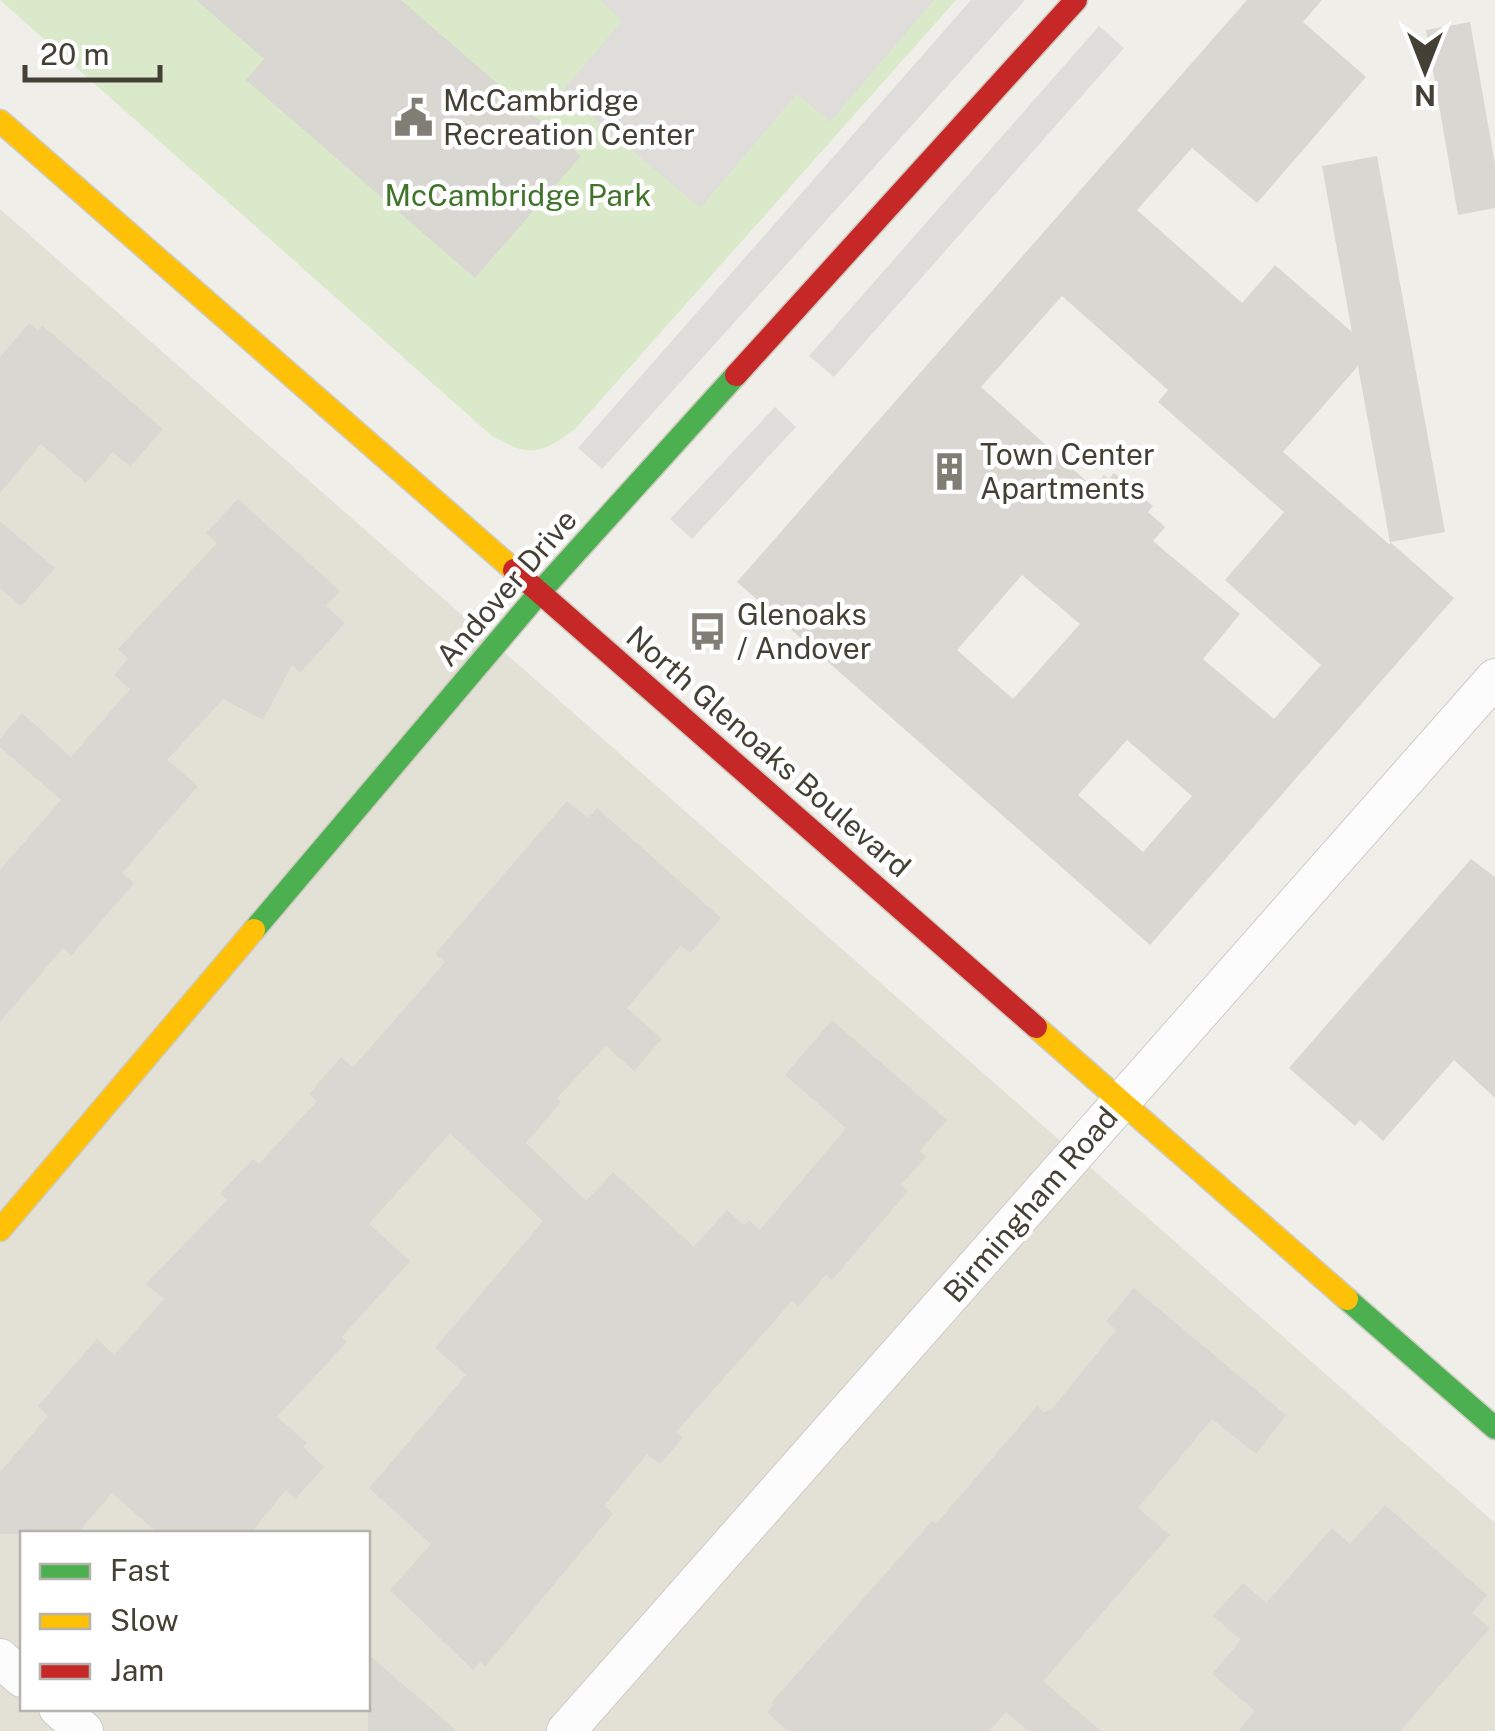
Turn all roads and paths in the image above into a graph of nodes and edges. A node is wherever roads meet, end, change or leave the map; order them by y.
1 (1076, 0) edge
2 (7, 142) edge
3 (540, 592) junction
4 (1495, 678) edge
5 (1122, 1102) junction
6 (0, 1230) edge
7 (1495, 1428) edge
8 (0, 1658) edge
9 (20, 1676) edge
10 (61, 1711) edge
11 (84, 1731) edge
12 (566, 1731) edge

1 - 3 main road, Andover Drive
2 - 3 main road, North Glenoaks Boulevard
3 - 5 main road, North Glenoaks Boulevard
3 - 6 main road, Andover Drive
4 - 5 street, Birmingham Road
5 - 7 main road, North Glenoaks Boulevard
5 - 12 street, Birmingham Road
8 - 9 street
10 - 11 street

